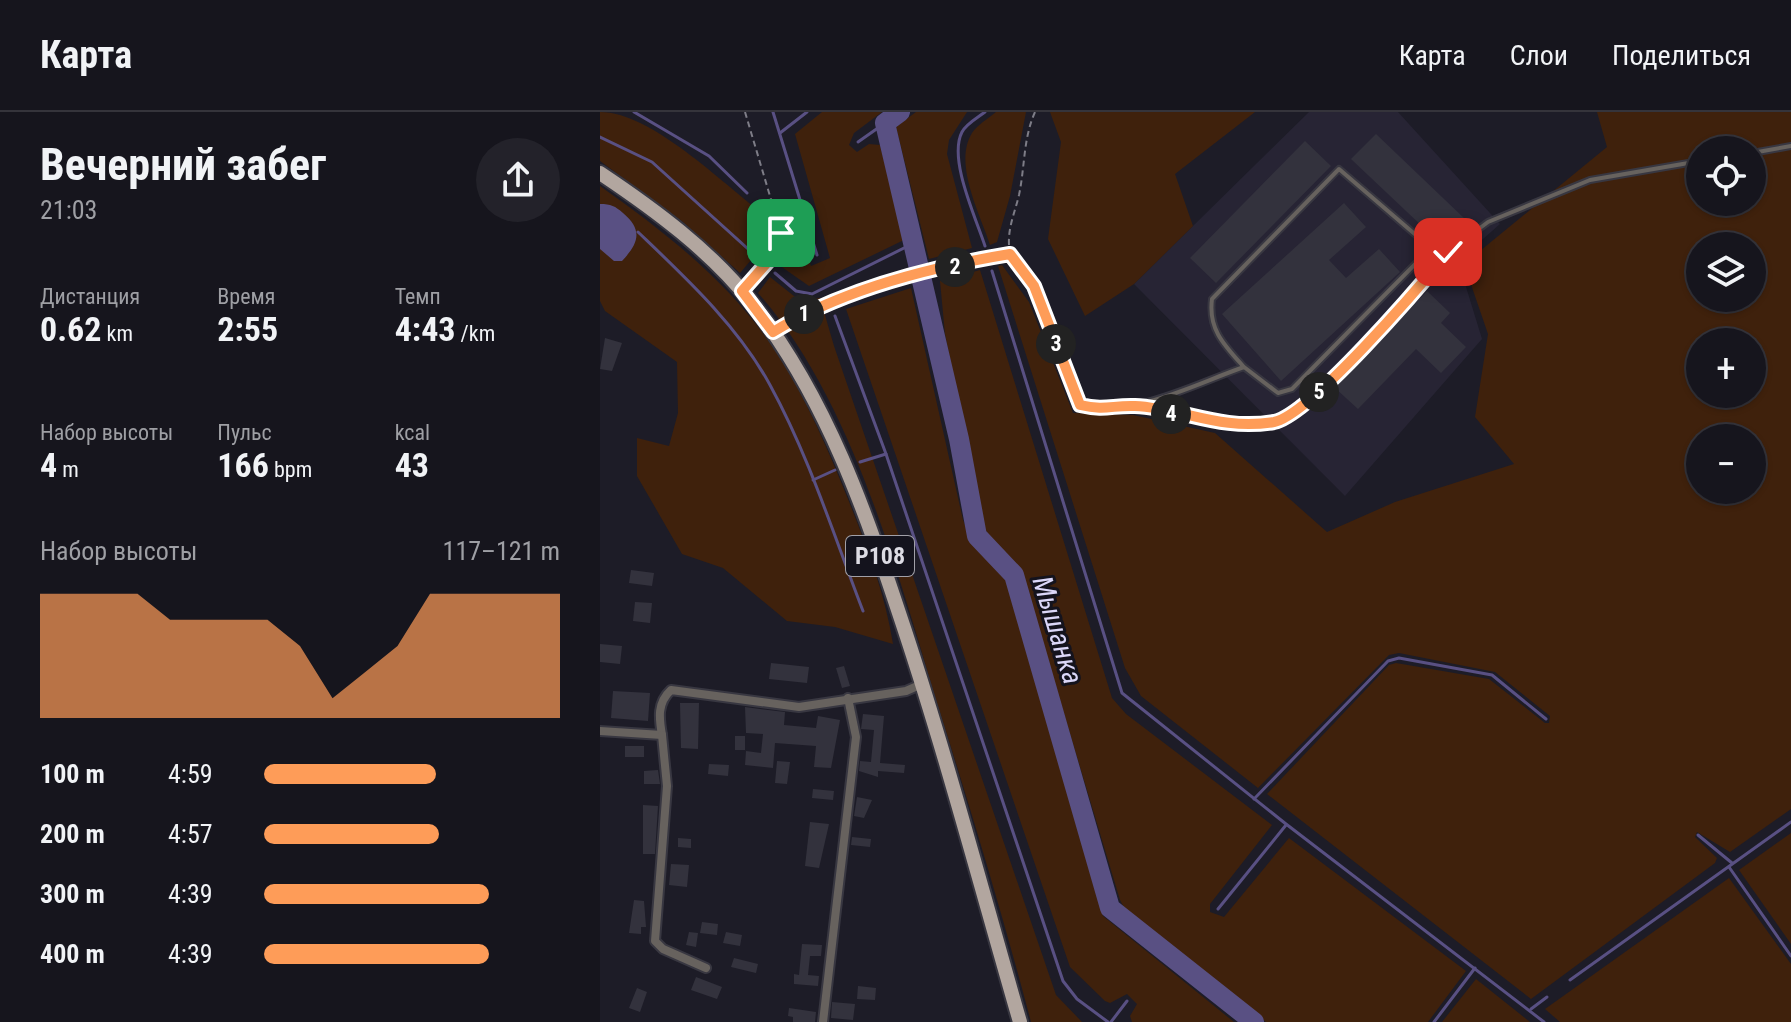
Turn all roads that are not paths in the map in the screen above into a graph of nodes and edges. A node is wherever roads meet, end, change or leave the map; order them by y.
1 (1791, 146) edge
2 (1766, 150) edge
3 (1686, 163) edge
4 (600, 173) edge
5 (1431, 248) junction
6 (1443, 259) junction
7 (773, 332) junction
8 (1244, 367) junction
9 (1134, 406) junction
10 (922, 684) junction
11 (848, 698) junction
12 (600, 731) edge
13 (662, 735) junction
14 (706, 968) dead end
15 (823, 1022) edge
16 (1020, 1022) edge

1 - 2 lane
3 - 6 lane
4 - 7 main road, Р108
5 - 6 lane
5 - 8 lane
5 - 8 lane
6 - 9 lane
7 - 9 lane
7 - 10 main road, Р108
8 - 9 lane
10 - 11 street
10 - 16 main road, Р108
11 - 13 street
11 - 15 street
12 - 13 street
13 - 14 street

